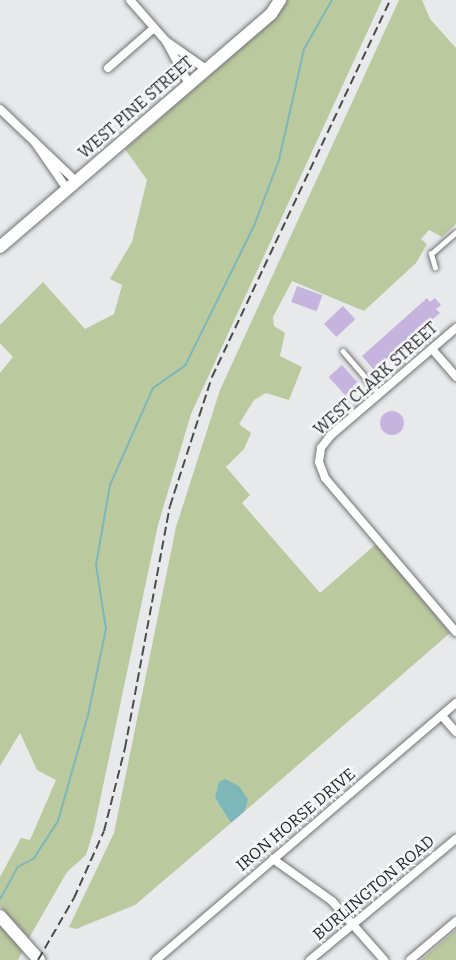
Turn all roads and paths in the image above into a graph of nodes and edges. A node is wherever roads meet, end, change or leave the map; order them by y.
1 (130, 0) edge
2 (279, 0) edge
3 (154, 28) junction
4 (166, 41) junction
5 (108, 68) dead end
6 (206, 69) junction
7 (189, 84) junction
8 (0, 109) edge
9 (72, 185) junction
10 (456, 232) edge
11 (0, 247) edge
12 (435, 268) dead end
13 (456, 328) edge
14 (432, 349) junction
15 (343, 351) dead end
16 (456, 377) edge
17 (380, 393) junction
18 (456, 633) edge
19 (456, 703) edge
20 (442, 716) junction
21 (456, 732) edge
22 (456, 839) edge
23 (273, 859) junction
24 (0, 916) edge
25 (456, 921) edge
26 (353, 924) junction
27 (39, 960) edge
28 (156, 960) edge
29 (310, 960) edge
30 (384, 960) edge
31 (410, 960) edge

1 - 3 street
2 - 6 street, WEST PINE STREET
3 - 4 street
3 - 5 street
4 - 6 street
4 - 7 street
6 - 7 street, WEST PINE STREET
7 - 9 street, WEST PINE STREET
8 - 9 street
9 - 11 street, WEST PINE STREET
10 - 12 lane
13 - 14 street, WEST CLARK STREET
14 - 16 street
14 - 17 street, WEST CLARK STREET
15 - 17 lane
17 - 18 street, WEST CLARK STREET
19 - 20 street, IRON HORSE DRIVE
20 - 21 street
20 - 23 street, IRON HORSE DRIVE
22 - 26 street, BURLINGTON ROAD
23 - 26 street
23 - 28 street, IRON HORSE DRIVE
24 - 27 street
25 - 31 street
26 - 29 street, BURLINGTON ROAD
26 - 30 street

